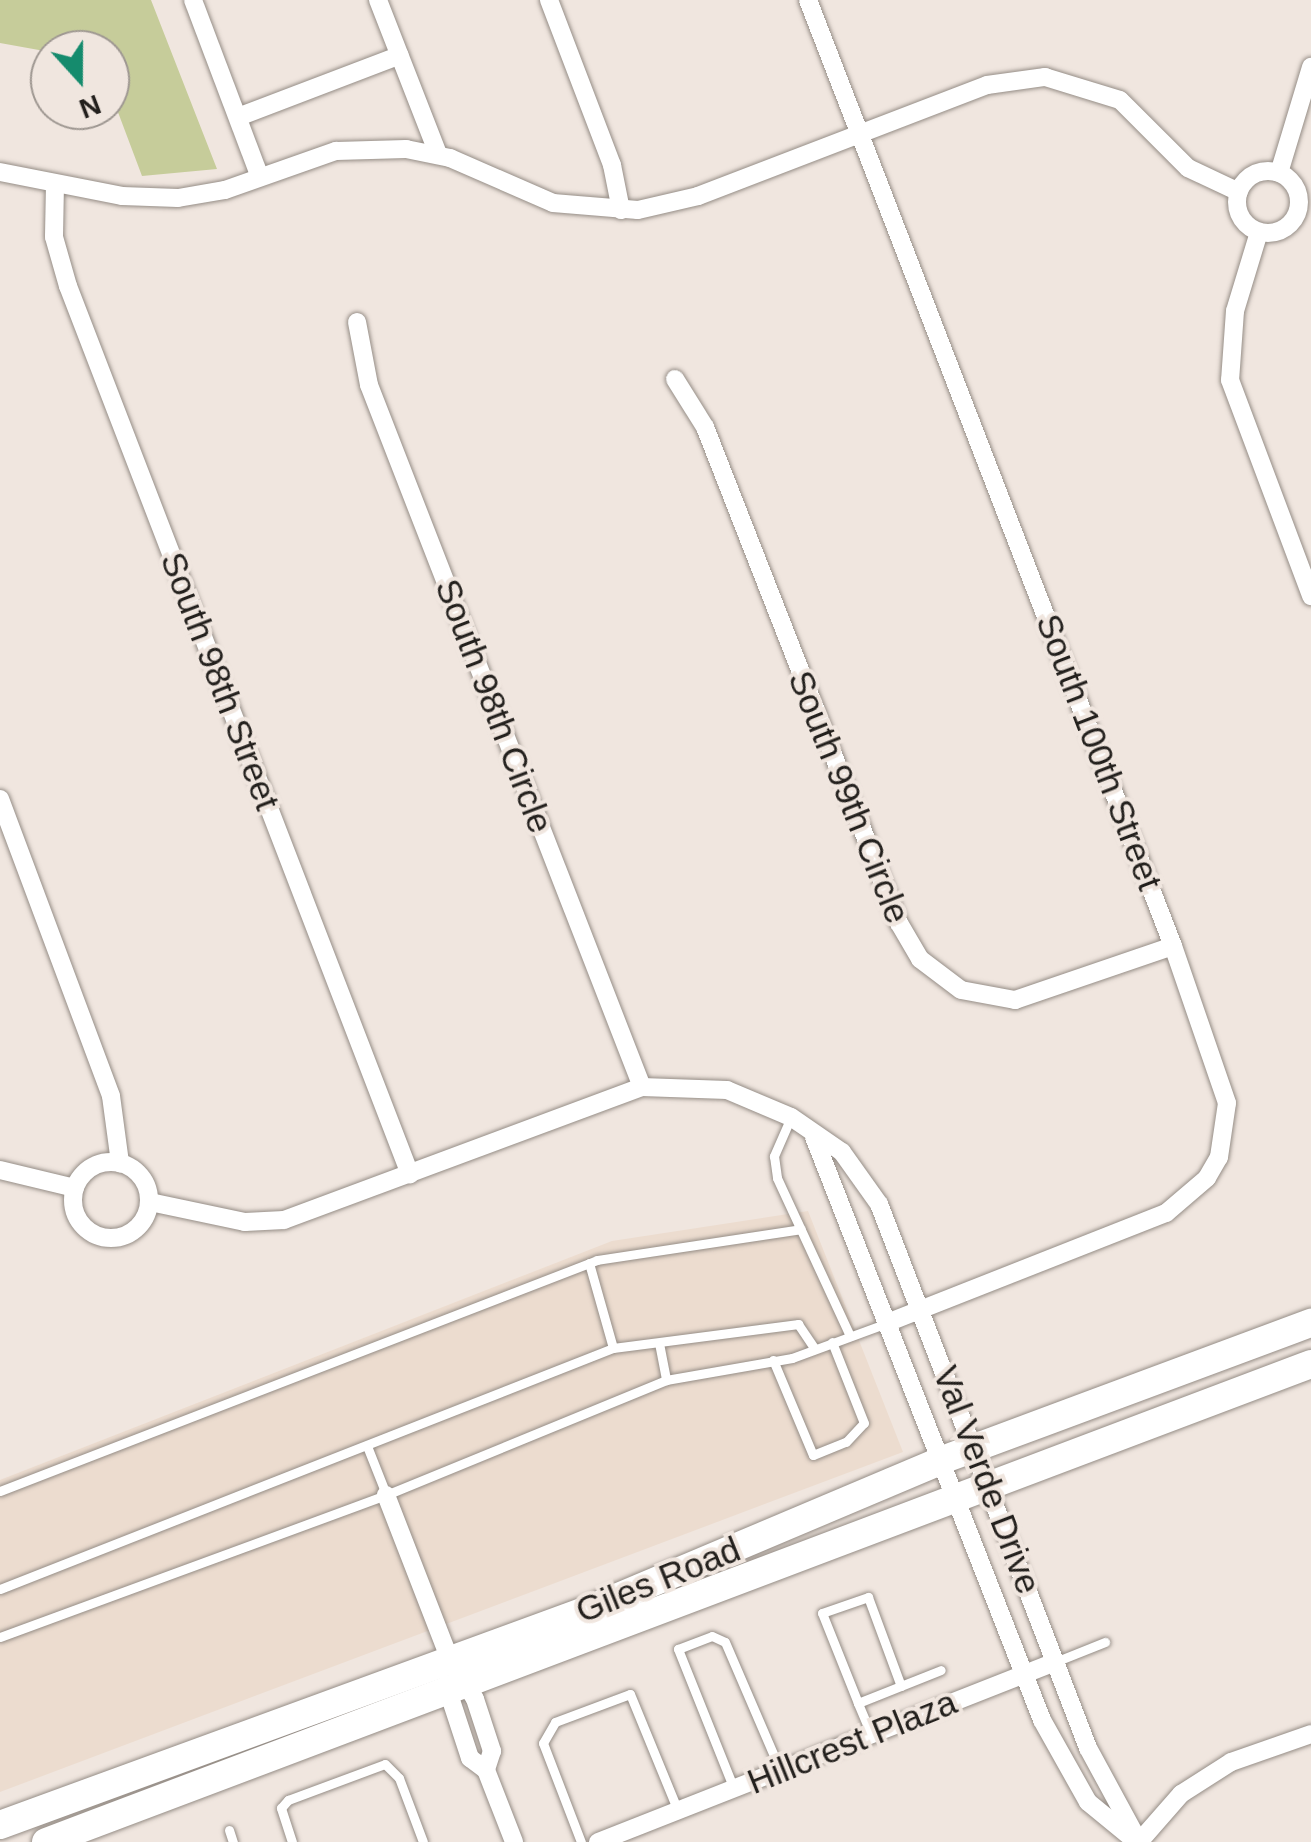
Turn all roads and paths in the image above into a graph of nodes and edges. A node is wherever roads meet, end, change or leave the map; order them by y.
1 (214, 0) edge
2 (378, 0) edge
3 (549, 0) edge
4 (808, 0) edge
5 (195, 4) edge
6 (400, 55) junction
7 (1311, 67) edge
8 (238, 117) junction
9 (860, 133) junction
10 (438, 154) junction
11 (0, 172) edge
12 (1279, 173) junction
13 (260, 177) junction
14 (55, 184) junction
15 (1239, 192) junction
16 (621, 210) junction
17 (1304, 214) edge
18 (1259, 232) junction
19 (357, 322) dead end
20 (675, 380) dead end
21 (1311, 596) edge
22 (0, 799) edge
23 (1174, 946) junction
24 (642, 1086) junction
25 (790, 1117) junction
26 (814, 1136) junction
27 (120, 1163) junction
28 (0, 1170) edge
29 (410, 1174) junction
30 (75, 1188) junction
31 (150, 1202) junction
32 (801, 1229) junction
33 (589, 1263) junction
34 (920, 1309) junction
35 (887, 1323) junction
36 (1311, 1324) edge
37 (850, 1336) junction
38 (659, 1342) junction
39 (832, 1342) junction
40 (613, 1348) junction
41 (815, 1349) junction
42 (773, 1360) junction
43 (1311, 1364) edge
44 (666, 1380) junction
45 (367, 1446) junction
46 (977, 1447) junction
47 (942, 1460) junction
48 (990, 1484) junction
49 (0, 1492) edge
50 (386, 1495) junction
51 (956, 1497) junction
52 (0, 1589) edge
53 (0, 1638) edge
54 (1105, 1642) dead end
55 (450, 1660) junction
56 (1055, 1662) junction
57 (941, 1670) dead end
58 (1025, 1674) junction
59 (901, 1686) junction
60 (457, 1688) junction
61 (858, 1703) junction
62 (871, 1734) junction
63 (1311, 1734) edge
64 (780, 1770) junction
65 (734, 1788) junction
66 (678, 1810) junction
67 (0, 1825) edge
68 (229, 1830) dead end
69 (46, 1842) edge
70 (233, 1842) edge
71 (292, 1842) edge
72 (424, 1842) edge
73 (514, 1842) edge
74 (581, 1842) edge
75 (598, 1842) edge
76 (1139, 1842) edge

1 - 5 street
2 - 6 street
3 - 16 street
4 - 9 street, South 100th Street
5 - 8 street
6 - 8 street
6 - 10 street
7 - 12 street
8 - 13 street
9 - 15 street
9 - 16 street
9 - 23 street, South 100th Street
10 - 13 street
10 - 16 street
11 - 14 street
12 - 15 street
12 - 17 street
13 - 14 street
14 - 29 street, South 98th Street
15 - 18 street
17 - 18 street
18 - 21 street
19 - 24 street, South 98th Circle
20 - 23 street, South 99th Circle
22 - 27 street
23 - 34 street, South 100th Street
24 - 25 street, Val Verde Drive
24 - 29 street, Val Verde Drive
25 - 26 street, Val Verde Drive
25 - 32 lane
26 - 34 street, Val Verde Drive
26 - 35 street, Val Verde Drive
27 - 30 street
27 - 31 street
28 - 30 street
29 - 31 street, Val Verde Drive
30 - 31 street
32 - 33 lane
32 - 37 lane
33 - 40 lane
33 - 49 lane
34 - 35 street, South 100th Street
34 - 46 street, Val Verde Drive
35 - 37 lane
35 - 47 street, Val Verde Drive
36 - 46 main road, Giles Road
37 - 39 lane
38 - 40 lane
38 - 41 lane
38 - 44 lane
39 - 41 lane
39 - 42 lane
40 - 45 lane
41 - 42 lane
42 - 44 lane
43 - 48 main road, Giles Road
44 - 50 lane
45 - 50 lane
45 - 52 lane
46 - 47 main road, Giles Road
46 - 48 street, Val Verde Drive
47 - 51 street, Val Verde Drive
47 - 55 main road, Giles Road
48 - 51 main road, Giles Road
48 - 56 street, Val Verde Drive
50 - 53 lane
50 - 55 street
51 - 58 street, Val Verde Drive
51 - 60 main road, Giles Road
54 - 56 lane, Hillcrest Plaza
55 - 60 street
55 - 67 main road, Giles Road
56 - 58 street, Hillcrest Plaza
56 - 58 street, Val Verde Drive
57 - 59 lane
58 - 62 street, Hillcrest Plaza
59 - 61 lane
59 - 61 lane
60 - 69 main road, Giles Road
60 - 73 street
61 - 62 lane
62 - 64 street, Hillcrest Plaza
63 - 76 street
64 - 65 street, Hillcrest Plaza
64 - 65 lane
65 - 66 street, Hillcrest Plaza
66 - 74 lane
66 - 75 street, Hillcrest Plaza
68 - 70 lane
71 - 72 lane

